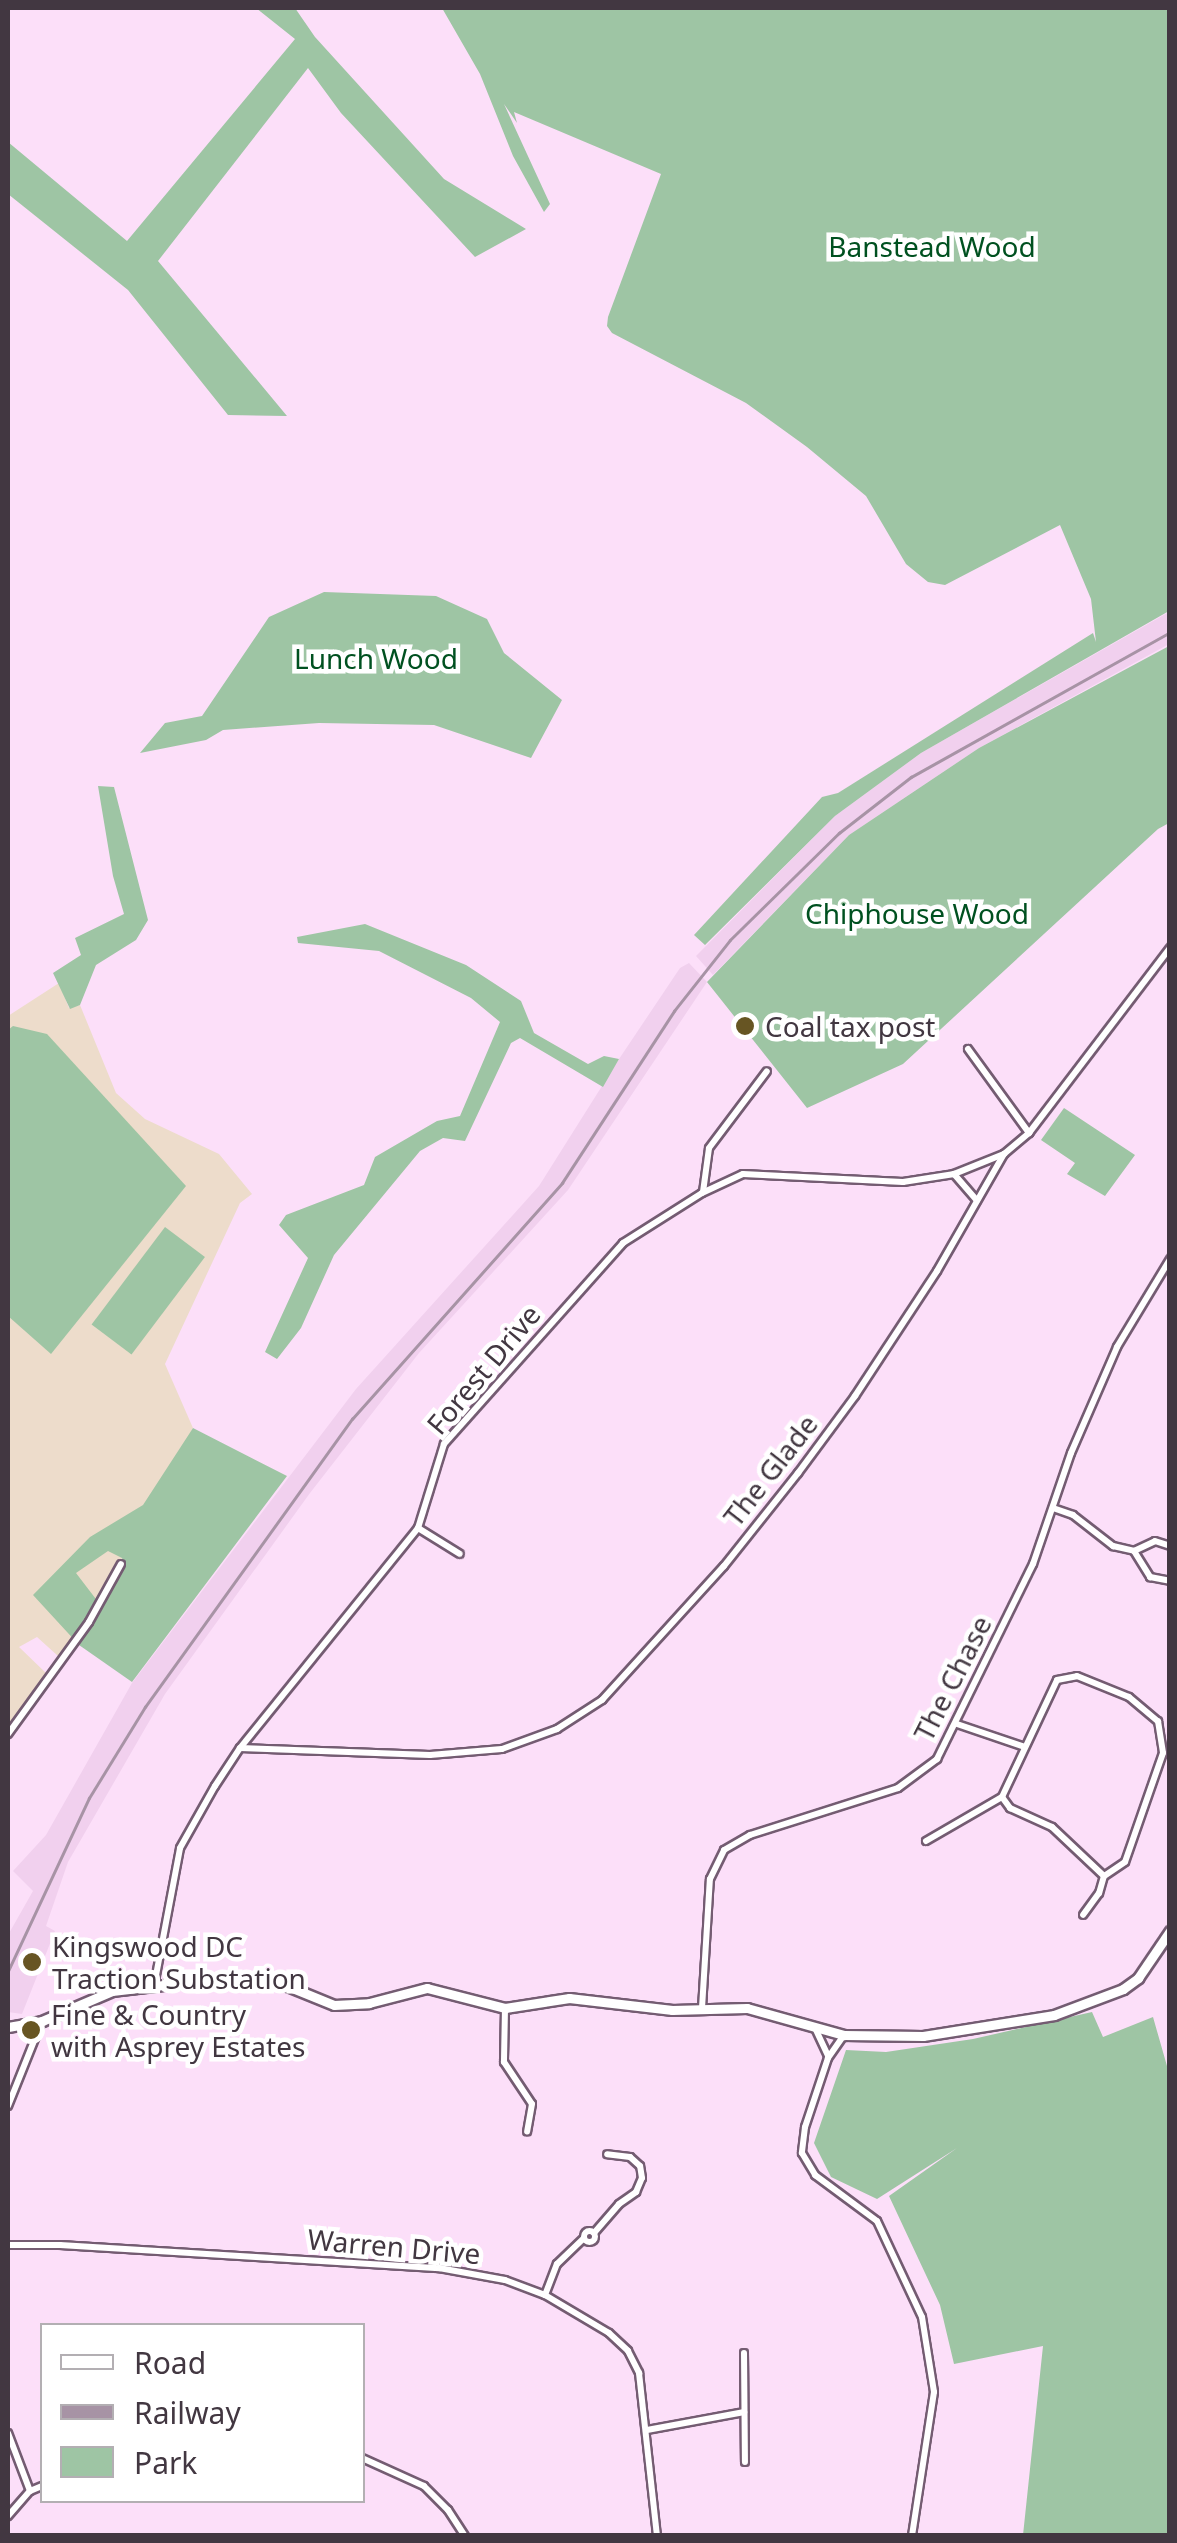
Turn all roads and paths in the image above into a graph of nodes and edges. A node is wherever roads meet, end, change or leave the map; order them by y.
1 (1170, 948) edge
2 (968, 1050) dead end
3 (768, 1070) dead end
4 (1030, 1132) junction
5 (1004, 1154) junction
6 (954, 1174) junction
7 (702, 1193) junction
8 (977, 1200) junction
9 (1170, 1259) edge
10 (1053, 1508) junction
11 (418, 1528) junction
12 (1170, 1546) edge
13 (1134, 1551) junction
14 (460, 1554) dead end
15 (121, 1564) dead end
16 (1170, 1582) edge
17 (958, 1724) junction
18 (8, 1734) edge
19 (1022, 1746) junction
20 (240, 1748) junction
21 (1002, 1797) junction
22 (926, 1841) dead end
23 (1104, 1876) junction
24 (1083, 1915) dead end
25 (1170, 1931) edge
26 (154, 1987) junction
27 (506, 2008) junction
28 (702, 2008) junction
29 (42, 2021) junction
30 (8, 2027) edge
31 (816, 2030) junction
32 (844, 2035) junction
33 (828, 2058) junction
34 (8, 2106) edge
35 (526, 2132) dead end
36 (607, 2154) dead end
37 (8, 2246) edge
38 (545, 2295) junction
39 (744, 2354) dead end
40 (744, 2412) junction
41 (647, 2430) junction
42 (8, 2434) edge
43 (365, 2459) edge
44 (745, 2462) dead end
45 (40, 2487) edge
46 (30, 2491) junction
47 (8, 2516) edge
48 (465, 2536) edge
49 (658, 2536) edge
50 (912, 2536) edge

1 - 4 street, The Glade
2 - 4 street
3 - 7 street
4 - 5 street, The Glade
5 - 6 street, Forest Drive
5 - 8 street, The Glade
6 - 7 street, Forest Drive
6 - 8 street
7 - 11 street, Forest Drive
8 - 20 street, The Glade
9 - 10 street, The Chase
10 - 13 street
10 - 17 street, The Chase
11 - 14 street
11 - 20 street, Forest Drive
12 - 13 street
13 - 16 street
15 - 18 street
17 - 19 street
17 - 28 street, The Chase
19 - 21 street
19 - 23 street
20 - 26 street, Forest Drive
21 - 22 street
21 - 23 street
23 - 24 street
25 - 32 main road
26 - 27 main road
26 - 29 main road
27 - 28 main road
27 - 35 street
28 - 31 main road
29 - 30 main road
29 - 34 street
31 - 32 main road
31 - 33 street
32 - 33 street
33 - 50 street
36 - 38 street
37 - 38 street, Warren Drive
38 - 41 street, Warren Drive
39 - 40 street
40 - 41 street
40 - 44 street
41 - 49 street, Warren Drive
42 - 46 street
43 - 48 street
45 - 46 street
46 - 47 street

